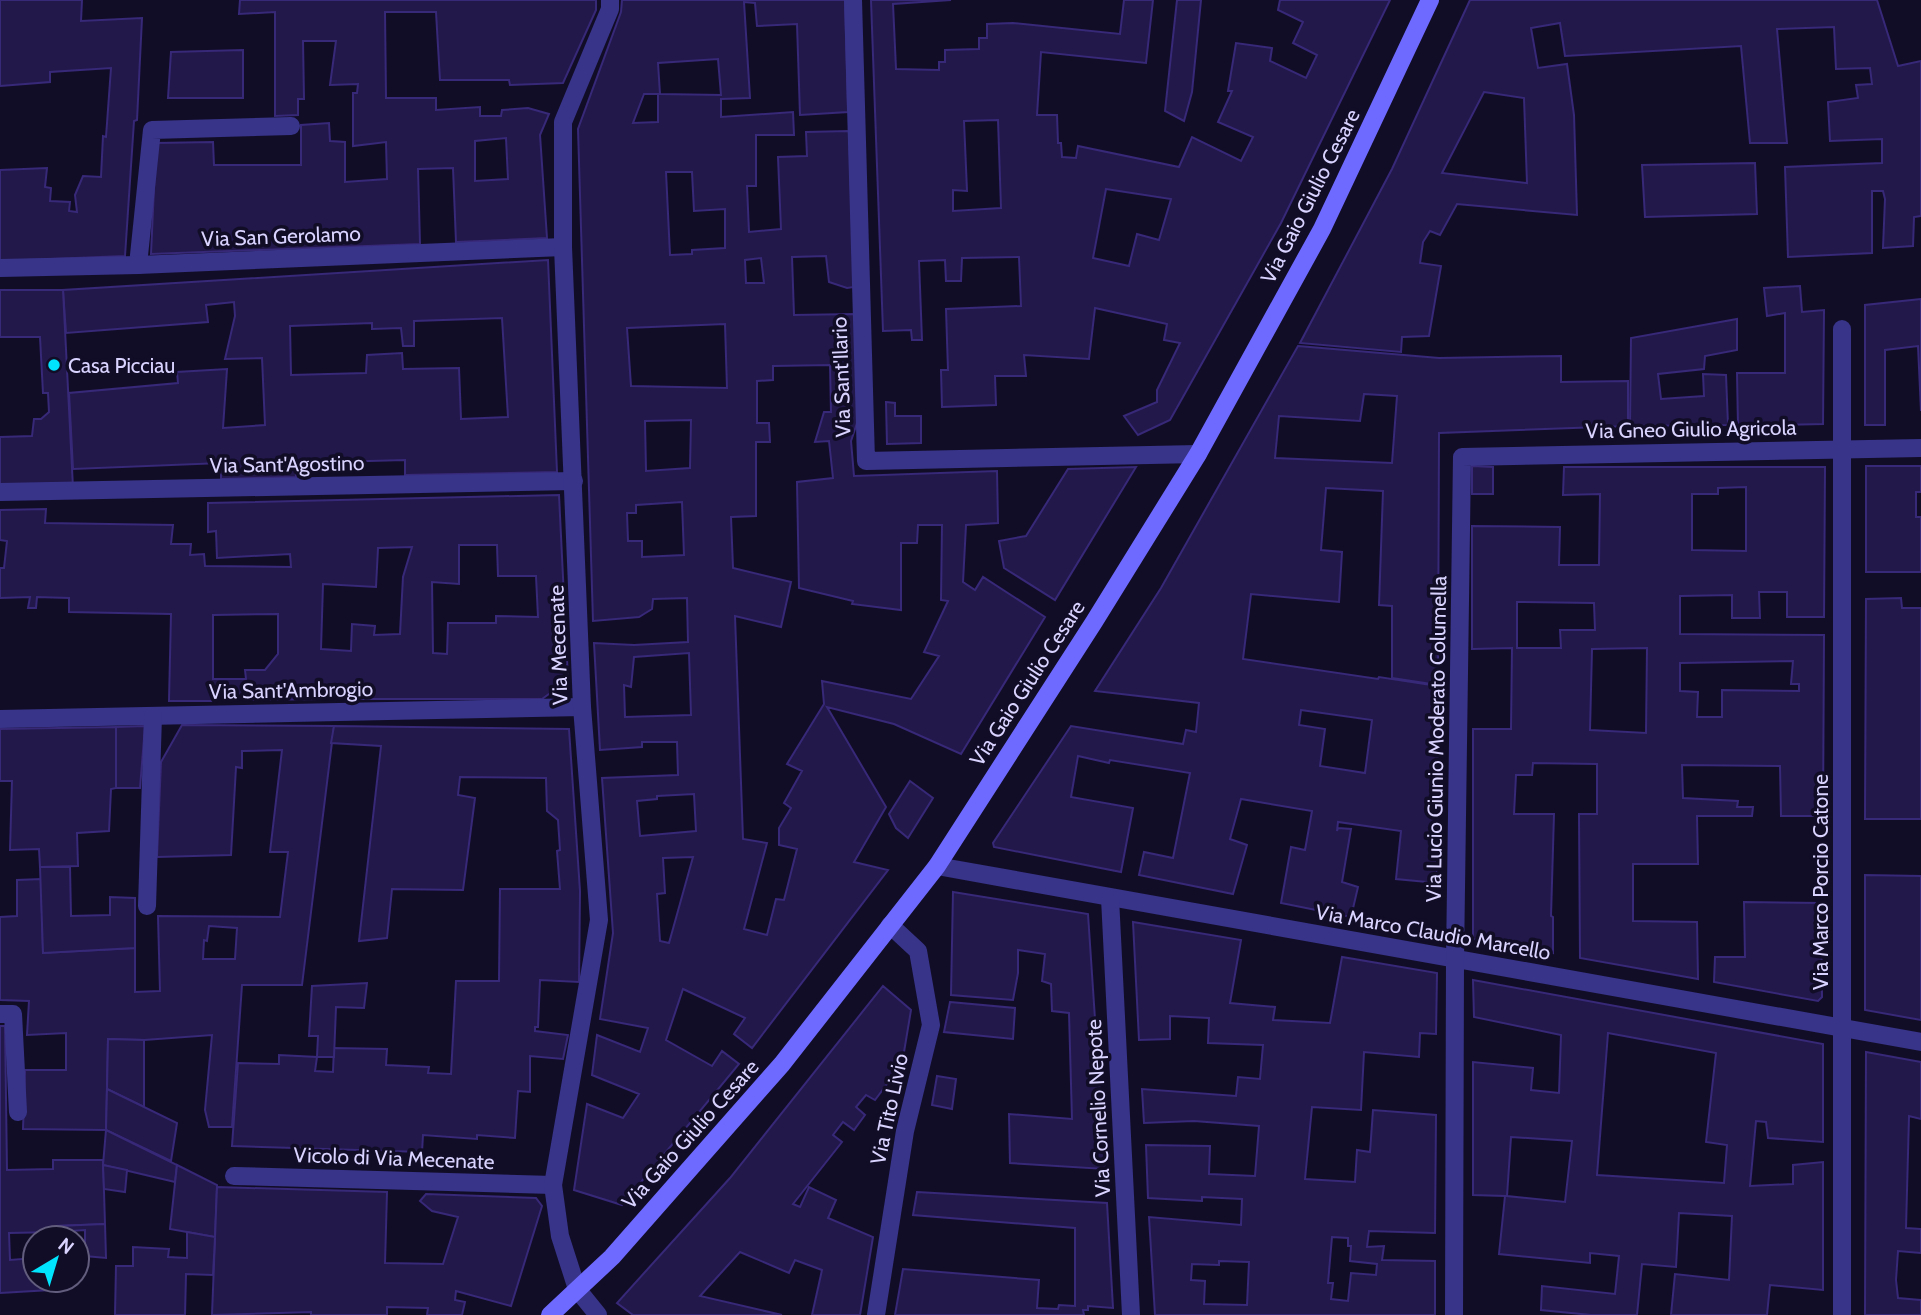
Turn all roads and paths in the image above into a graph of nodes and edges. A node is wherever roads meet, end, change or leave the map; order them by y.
1 (610, 0) edge
2 (853, 0) edge
3 (1430, 0) edge
4 (291, 126) dead end
5 (563, 247) junction
6 (138, 265) junction
7 (0, 268) edge
8 (1842, 329) dead end
9 (1921, 448) edge
10 (1843, 449) junction
11 (1198, 454) junction
12 (1462, 457) joint
13 (574, 481) junction
14 (0, 492) edge
15 (582, 707) junction
16 (153, 716) junction
17 (0, 719) edge
18 (937, 866) junction
19 (1110, 898) junction
20 (147, 906) dead end
21 (890, 925) junction
22 (1455, 959) junction
23 (0, 1014) edge
24 (1843, 1028) junction
25 (1921, 1042) edge
26 (18, 1112) dead end
27 (234, 1176) dead end
28 (553, 1185) junction
29 (577, 1289) junction
30 (550, 1315) edge
31 (598, 1315) edge
32 (876, 1315) edge
33 (1131, 1315) edge
34 (1454, 1315) edge
35 (1842, 1315) edge

1 - 5 street, Via Mecenate
2 - 11 street, Via Sant'Ilario
3 - 11 street, Via Gaio Giulio Cesare
4 - 6 street
5 - 6 street, Via San Gerolamo
5 - 13 street, Via Mecenate
6 - 7 street, Via San Gerolamo
8 - 10 street, Via Marco Porcio Catone
9 - 10 street, Via Gneo Giulio Agricola
10 - 12 street, Via Gneo Giulio Agricola
10 - 24 street, Via Marco Porcio Catone
11 - 18 street, Via Gaio Giulio Cesare
12 - 22 street, Via Lucio Giunio Moderato Columella
13 - 14 street, Via Sant'Agostino
13 - 15 street, Via Mecenate
15 - 16 street, Via Sant'Ambrogio
15 - 28 street, Via Mecenate
16 - 17 street, Via Sant'Ambrogio
16 - 20 street
18 - 19 street, Via Marco Claudio Marcello
18 - 21 street, Via Gaio Giulio Cesare
19 - 22 street, Via Marco Claudio Marcello
19 - 33 street, Via Cornelio Nepote
21 - 29 street, Via Gaio Giulio Cesare
21 - 32 street, Via Tito Livio
22 - 24 street, Via Marco Claudio Marcello
22 - 34 street, Via Lucio Giunio Moderato Columella
23 - 26 street
24 - 25 street, Via Marco Claudio Marcello
24 - 35 street, Via Marco Porcio Catone
27 - 28 street, Vicolo di Via Mecenate
28 - 29 street, Via Mecenate
29 - 30 street, Via Gaio Giulio Cesare
29 - 31 street

